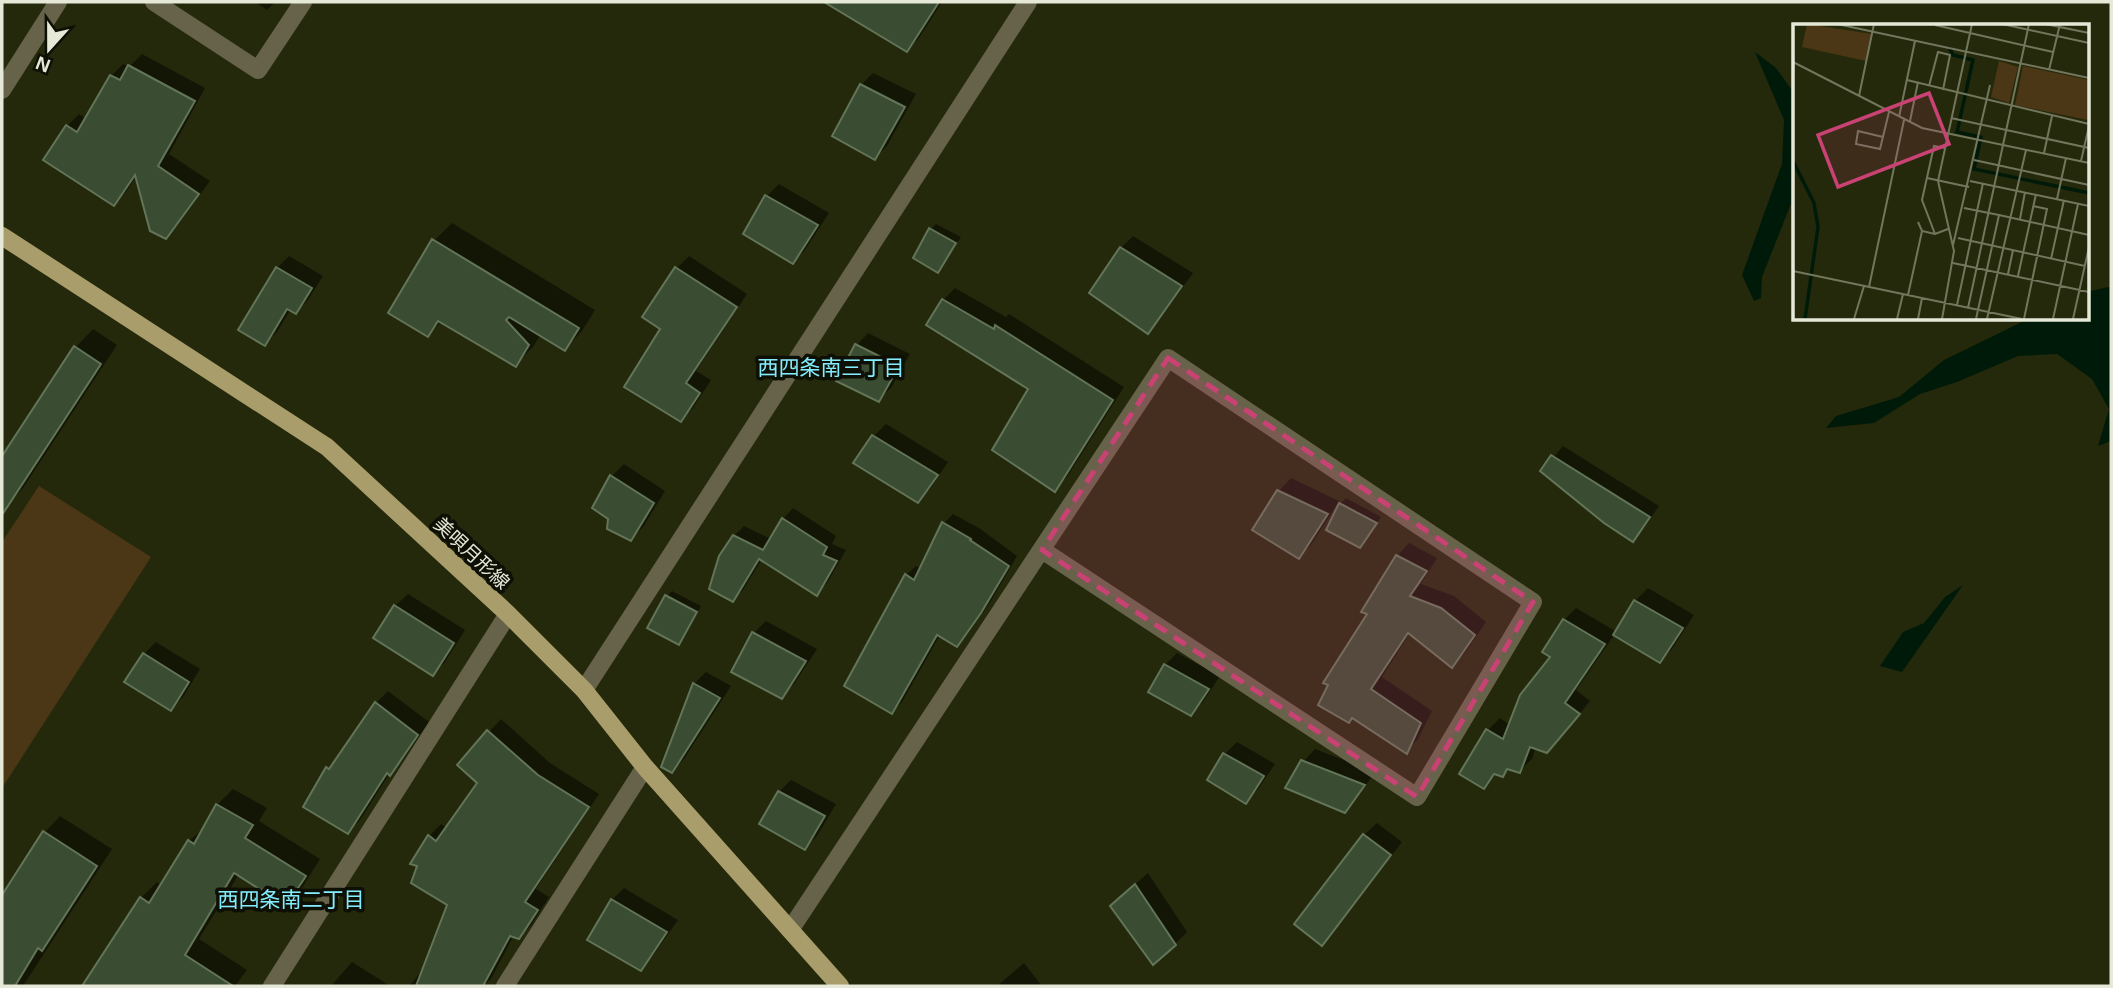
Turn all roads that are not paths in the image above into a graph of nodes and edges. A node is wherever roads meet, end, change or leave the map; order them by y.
1 (58, 2) edge
2 (154, 2) edge
3 (303, 2) edge
4 (1028, 2) edge
5 (2, 90) edge
6 (2, 236) edge
7 (1042, 550) junction
8 (508, 614) junction
9 (584, 690) junction
10 (645, 767) junction
11 (790, 930) junction
12 (272, 986) edge
13 (505, 986) edge
14 (840, 986) edge

1 - 5 street
2 - 3 street
4 - 9 street
6 - 8 main road, 美唄月形線
7 - 7 street
7 - 11 street
8 - 9 main road, 美唄月形線
8 - 12 street
9 - 10 main road, 美唄月形線
10 - 11 main road, 美唄月形線
10 - 13 street
11 - 14 main road, 美唄月形線

